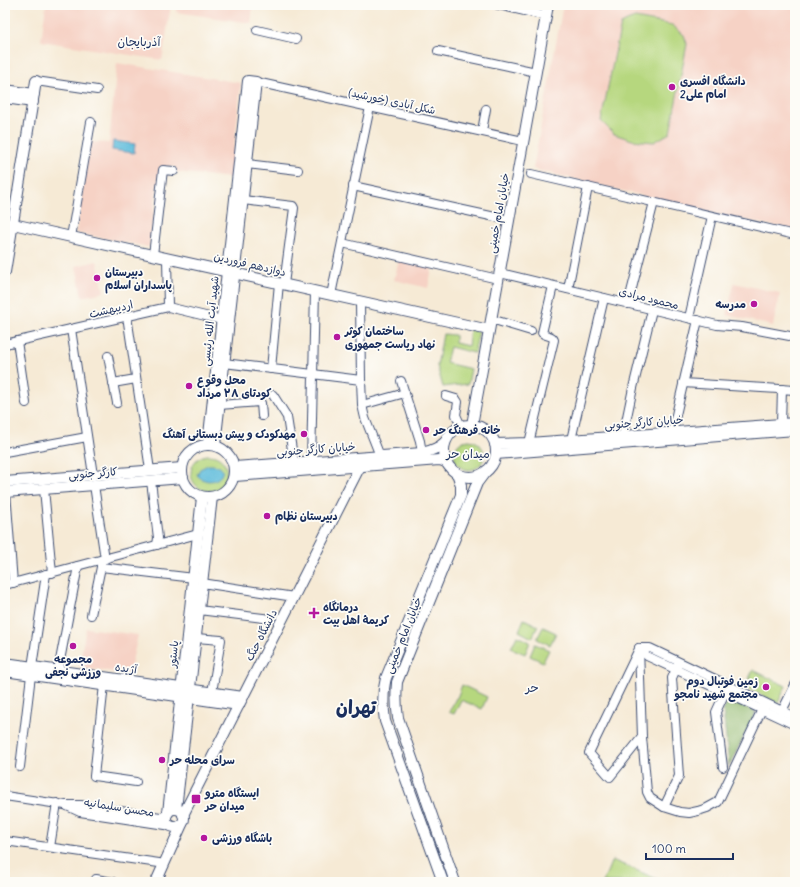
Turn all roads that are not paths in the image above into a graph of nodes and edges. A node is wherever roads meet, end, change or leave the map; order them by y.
1 (498, 5) edge
2 (548, 5) edge
3 (546, 16) junction
4 (257, 30) dead end
5 (296, 39) dead end
6 (438, 50) dead end
7 (536, 72) junction
8 (36, 81) joint
9 (252, 81) junction
10 (5, 90) edge
11 (97, 90) dead end
12 (5, 98) edge
13 (34, 98) junction
14 (370, 107) junction
15 (486, 109) dead end
16 (91, 122) dead end
17 (482, 132) junction
18 (523, 141) junction
19 (247, 164) junction
20 (298, 170) dead end
21 (174, 171) dead end
22 (531, 174) dead end
23 (353, 186) junction
24 (588, 187) junction
25 (243, 200) junction
26 (654, 202) junction
27 (712, 216) junction
28 (509, 220) junction
29 (9, 224) edge
30 (795, 235) edge
31 (71, 237) junction
32 (342, 243) junction
33 (153, 255) junction
34 (167, 258) junction
35 (6, 261) edge
36 (5, 272) edge
37 (231, 273) junction
38 (499, 276) junction
39 (281, 284) junction
40 (553, 286) junction
41 (568, 290) junction
42 (315, 291) junction
43 (331, 295) junction
44 (604, 298) junction
45 (360, 301) junction
46 (628, 304) junction
47 (168, 307) junction
48 (652, 310) junction
49 (127, 316) junction
50 (688, 318) junction
51 (491, 319) junction
52 (226, 320) junction
53 (698, 320) junction
54 (71, 329) junction
55 (489, 330) junction
56 (531, 331) dead end
57 (795, 337) edge
58 (17, 341) junction
59 (5, 344) edge
60 (108, 356) dead end
61 (224, 363) junction
62 (271, 369) junction
63 (313, 374) junction
64 (136, 379) junction
65 (361, 380) junction
66 (401, 381) dead end
67 (113, 382) junction
68 (683, 383) junction
69 (782, 389) junction
70 (795, 390) edge
71 (405, 393) junction
72 (273, 395) dead end
73 (446, 396) dead end
74 (26, 403) dead end
75 (117, 403) dead end
76 (219, 405) junction
77 (362, 405) junction
78 (262, 416) dead end
79 (795, 423) edge
80 (781, 424) junction
81 (472, 425) junction
82 (461, 426) junction
83 (795, 430) edge
84 (672, 432) junction
85 (88, 438) junction
86 (571, 440) junction
87 (624, 440) junction
88 (445, 442) junction
89 (529, 443) junction
90 (212, 445) junction
91 (495, 449) junction
92 (5, 452) edge
93 (422, 453) junction
94 (380, 456) junction
95 (310, 462) junction
96 (294, 463) junction
97 (447, 463) junction
98 (361, 466) junction
99 (182, 468) junction
100 (486, 471) junction
101 (235, 472) junction
102 (457, 473) junction
103 (150, 476) junction
104 (183, 478) junction
105 (94, 480) junction
106 (5, 488) edge
107 (44, 489) junction
108 (207, 497) junction
109 (198, 534) junction
110 (157, 545) junction
111 (102, 562) junction
112 (78, 566) junction
113 (49, 574) junction
114 (198, 580) junction
115 (14, 583) junction
116 (5, 585) edge
117 (294, 596) junction
118 (196, 599) junction
119 (199, 610) junction
120 (91, 615) dead end
121 (271, 619) dead end
122 (196, 638) junction
123 (639, 648) junction
124 (5, 663) edge
125 (678, 666) junction
126 (5, 671) edge
127 (32, 671) junction
128 (58, 671) junction
129 (187, 677) junction
130 (104, 685) junction
131 (795, 685) edge
132 (727, 689) junction
133 (212, 692) junction
134 (185, 693) junction
135 (241, 701) junction
136 (763, 706) junction
137 (782, 711) junction
138 (795, 717) edge
139 (795, 725) edge
140 (642, 737) junction
141 (20, 767) dead end
142 (723, 767) dead end
143 (136, 782) dead end
144 (5, 796) edge
145 (61, 804) junction
146 (428, 804) junction
147 (664, 807) junction
148 (416, 808) junction
149 (175, 817) junction
150 (5, 841) edge
151 (50, 848) junction
152 (159, 863) junction
153 (96, 882) edge
154 (113, 882) edge
155 (151, 882) edge
156 (156, 882) edge
157 (442, 882) edge
158 (455, 882) edge

1 - 3 street
2 - 3 main road, خیابان امام خمینی
3 - 7 main road, خیابان امام خمینی
4 - 5 street
6 - 7 street
7 - 18 main road, خیابان امام خمینی
8 - 11 street
8 - 13 main road
9 - 14 street, شکل آبادی (خورشید)
9 - 19 main road, شهید آیت الله رئیسی
9 - 37 main road, شهید آیت الله رئیسی
10 - 13 main road
12 - 13 main road
13 - 29 main road
14 - 17 street, شکل آبادی (خورشید)
14 - 23 street
15 - 17 street
16 - 31 street
17 - 18 street, شکل آبادی (خورشید)
18 - 28 main road, خیابان امام خمینی
19 - 20 street
19 - 25 main road, شهید آیت الله رئیسی
21 - 33 street
22 - 24 street
23 - 28 street
23 - 32 street
24 - 26 street
24 - 41 street
25 - 37 main road, شهید آیت الله رئیسی
25 - 39 street
26 - 27 street
26 - 46 street
27 - 30 street
27 - 50 street
28 - 38 main road, خیابان امام خمینی
29 - 31 main road, دوازدهم فروردین
29 - 35 main road
31 - 33 main road, دوازدهم فروردین
32 - 38 street, محمود مرادی
32 - 43 street
33 - 34 main road, دوازدهم فروردین
34 - 37 main road, دوازدهم فروردین
34 - 47 street
35 - 36 main road
37 - 39 main road, دوازدهم فروردین
37 - 52 main road, شهید آیت الله رئیسی
38 - 40 street, محمود مرادی
38 - 51 main road, خیابان امام خمینی
39 - 42 main road, دوازدهم فروردین
39 - 62 street
40 - 41 street, محمود مرادی
40 - 89 street
41 - 44 street, محمود مرادی
42 - 43 main road, دوازدهم فروردین
42 - 63 street
43 - 45 main road, دوازدهم فروردین
44 - 46 street, محمود مرادی
44 - 86 street
45 - 55 main road, دوازدهم فروردین
45 - 65 street
46 - 48 street, محمود مرادی
47 - 49 street, اردیبهشت
47 - 52 street, اردیبهشت
48 - 50 street, محمود مرادی
48 - 87 street
49 - 54 street, اردیبهشت
49 - 64 street
50 - 53 street, محمود مرادی
51 - 55 main road, خیابان امام خمینی
51 - 56 street
52 - 61 main road, شهید آیت الله رئیسی
52 - 90 main road, شهید آیت الله رئیسی
53 - 57 street, محمود مرادی
53 - 68 street
54 - 58 street, اردیبهشت
54 - 85 street
55 - 81 main road, خیابان امام خمینی
58 - 59 street, اردیبهشت
58 - 74 street
60 - 67 street
61 - 62 street
61 - 76 main road, شهید آیت الله رئیسی
62 - 63 street
63 - 65 street
63 - 95 street
64 - 67 street
64 - 103 street
65 - 77 street
66 - 71 street
67 - 75 street
68 - 69 street
68 - 84 street
69 - 70 street
69 - 80 street
71 - 77 street
71 - 93 street
72 - 96 street
73 - 82 street
76 - 78 street
76 - 90 main road, شهید آیت الله رئیسی
77 - 94 street
79 - 80 main road, خیابان کارگر جنوبی
80 - 84 main road, خیابان کارگر جنوبی
81 - 82 main road
81 - 91 main road
82 - 88 main road
83 - 87 main road, خیابان کارگر جنوبی
84 - 87 main road, خیابان کارگر جنوبی
85 - 92 street
85 - 105 street
86 - 87 main road, خیابان کارگر جنوبی
86 - 89 main road, خیابان کارگر جنوبی
87 - 91 main road, خیابان کارگر جنوبی
88 - 93 main road, خیابان کارگر جنوبی
88 - 97 main road
89 - 91 main road, خیابان کارگر جنوبی
90 - 99 main road
90 - 101 main road
91 - 100 main road
93 - 94 main road, خیابان کارگر جنوبی
94 - 95 main road, خیابان کارگر جنوبی
95 - 96 main road, خیابان کارگر جنوبی
96 - 101 main road, خیابان کارگر جنوبی
97 - 98 main road, خیابان کارگر جنوبی
97 - 102 main road
98 - 101 main road, خیابان کارگر جنوبی
98 - 117 main road, دانشگاه جنگ
99 - 103 main road, کارگر جنوبی
99 - 104 main road
100 - 102 main road
100 - 146 main road, خیابان امام خمینی
101 - 108 main road
102 - 148 main road, خیابان امام خمینی
103 - 104 main road, کارگر جنوبی
103 - 105 main road, کارگر جنوبی
103 - 110 street
104 - 108 main road
105 - 106 main road, کارگر جنوبی
105 - 107 main road, کارگر جنوبی
105 - 111 street
106 - 107 main road, کارگر جنوبی
106 - 115 street
107 - 113 street
108 - 109 main road, پاستور
108 - 114 main road, پاستور
109 - 110 street
109 - 114 main road, پاستور
110 - 111 street
111 - 112 street
111 - 114 street
111 - 120 street
112 - 113 street
112 - 128 street
113 - 115 street
113 - 127 street
114 - 117 street
114 - 118 main road, پاستور
115 - 116 street
117 - 135 main road, دانشگاه جنگ
118 - 119 main road, پاستور
118 - 129 main road, پاستور
119 - 121 street
119 - 122 main road, پاستور
122 - 129 main road, پاستور
122 - 133 street
123 - 125 street
123 - 140 street
123 - 140 street
124 - 127 main road, آژیده
125 - 132 street
125 - 147 street
126 - 127 main road, آژیده
127 - 128 main road, آژیده
127 - 130 main road, آژیده
127 - 141 street
128 - 134 main road, آژیده
129 - 134 main road, پاستور
130 - 134 main road, آژیده
130 - 143 street
131 - 137 street
132 - 136 street
132 - 142 street
133 - 134 main road, آژیده
133 - 135 main road, آژیده
134 - 135 main road, آژیده
134 - 149 main road, پاستور
135 - 149 main road, دانشگاه جنگ
136 - 137 street
136 - 139 street
136 - 147 street
137 - 138 street
140 - 147 street
144 - 145 street, محسن سلیمانیه
145 - 149 street, محسن سلیمانیه
145 - 151 street
146 - 148 main road
146 - 158 main road, خیابان امام خمینی
148 - 157 main road, خیابان امام خمینی
149 - 152 main road, دانشگاه جنگ
149 - 156 main road, دانشگاه جنگ
150 - 151 street
151 - 152 street
152 - 155 main road, دانشگاه جنگ
153 - 154 street

